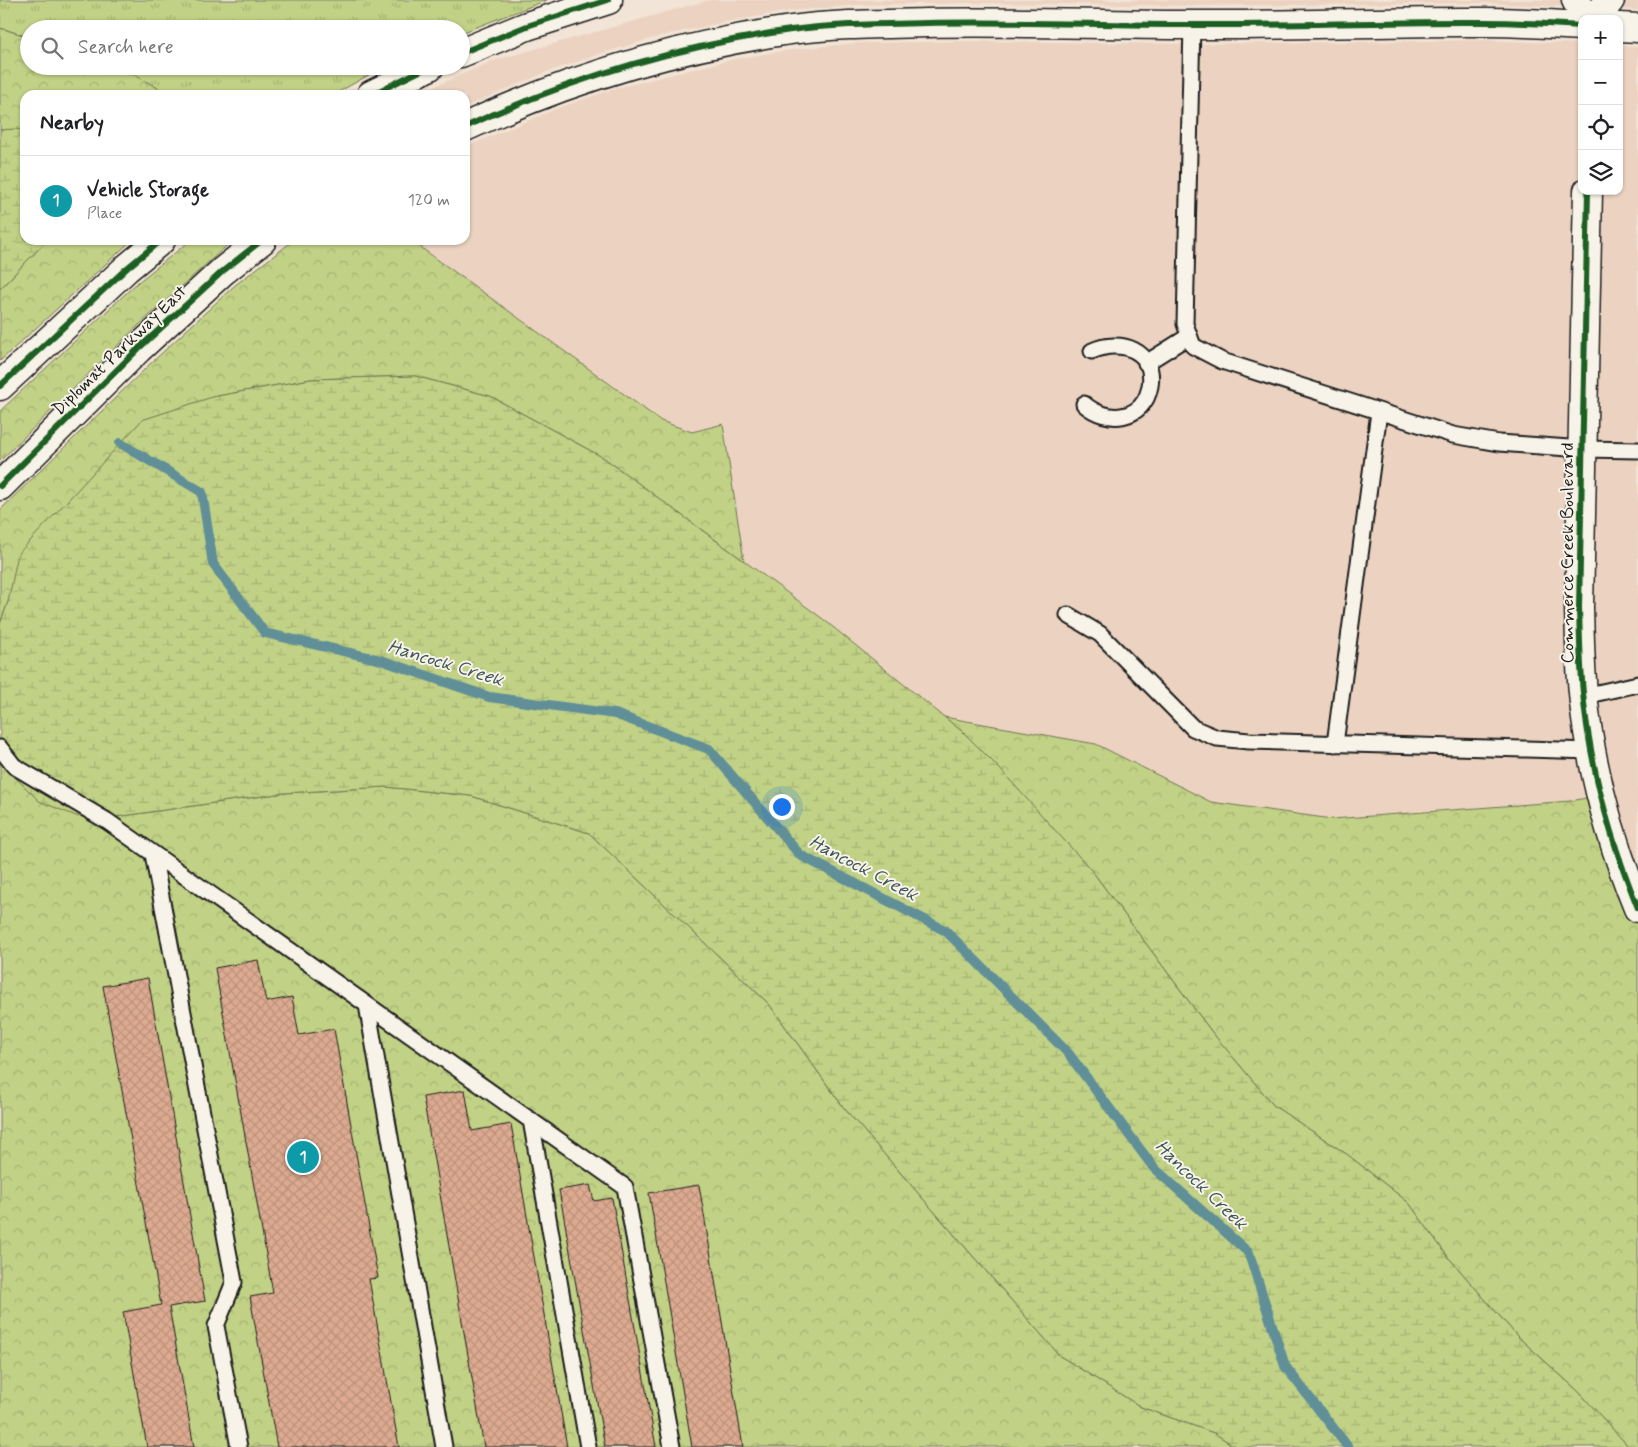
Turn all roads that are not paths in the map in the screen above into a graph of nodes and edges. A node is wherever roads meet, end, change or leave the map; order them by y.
1 (608, 0) edge
2 (1576, 0) edge
3 (1610, 0) edge
4 (1584, 15) edge
5 (1598, 15) edge
6 (1192, 26) junction
7 (1578, 26) edge
8 (1623, 27) edge
9 (1638, 28) edge
10 (470, 49) edge
11 (412, 75) edge
12 (381, 90) edge
13 (470, 126) edge
14 (1588, 195) edge
15 (155, 245) edge
16 (256, 245) edge
17 (1189, 336) junction
18 (1092, 351) dead end
19 (1146, 363) junction
20 (0, 386) edge
21 (1084, 404) dead end
22 (1379, 412) junction
23 (1583, 449) junction
24 (1638, 450) edge
25 (0, 486) edge
26 (1068, 615) dead end
27 (1638, 684) edge
28 (1584, 696) junction
29 (1334, 744) junction
30 (0, 748) edge
31 (1592, 751) junction
32 (153, 854) junction
33 (1638, 908) edge
34 (367, 1005) junction
35 (531, 1120) junction
36 (239, 1447) edge
37 (444, 1447) edge
38 (588, 1447) edge
39 (672, 1447) edge

1 - 10 main road
2 - 4 main road
3 - 5 main road
6 - 7 main road
6 - 13 main road
6 - 17 lane
8 - 9 main road
11 - 12 main road
14 - 23 main road, Commerce Creek Boulevard
15 - 20 main road
16 - 25 main road, Diplomat Parkway East
17 - 19 lane
17 - 22 lane
18 - 19 lane
19 - 21 lane
22 - 23 lane
22 - 29 lane
23 - 24 lane
23 - 28 main road, Commerce Creek Boulevard
26 - 29 lane
27 - 28 lane
28 - 31 main road, Commerce Creek Boulevard
29 - 31 lane
30 - 32 lane
31 - 33 main road, Commerce Creek Boulevard
32 - 34 lane
32 - 36 lane
34 - 35 lane
34 - 37 lane
35 - 38 lane
35 - 39 lane

